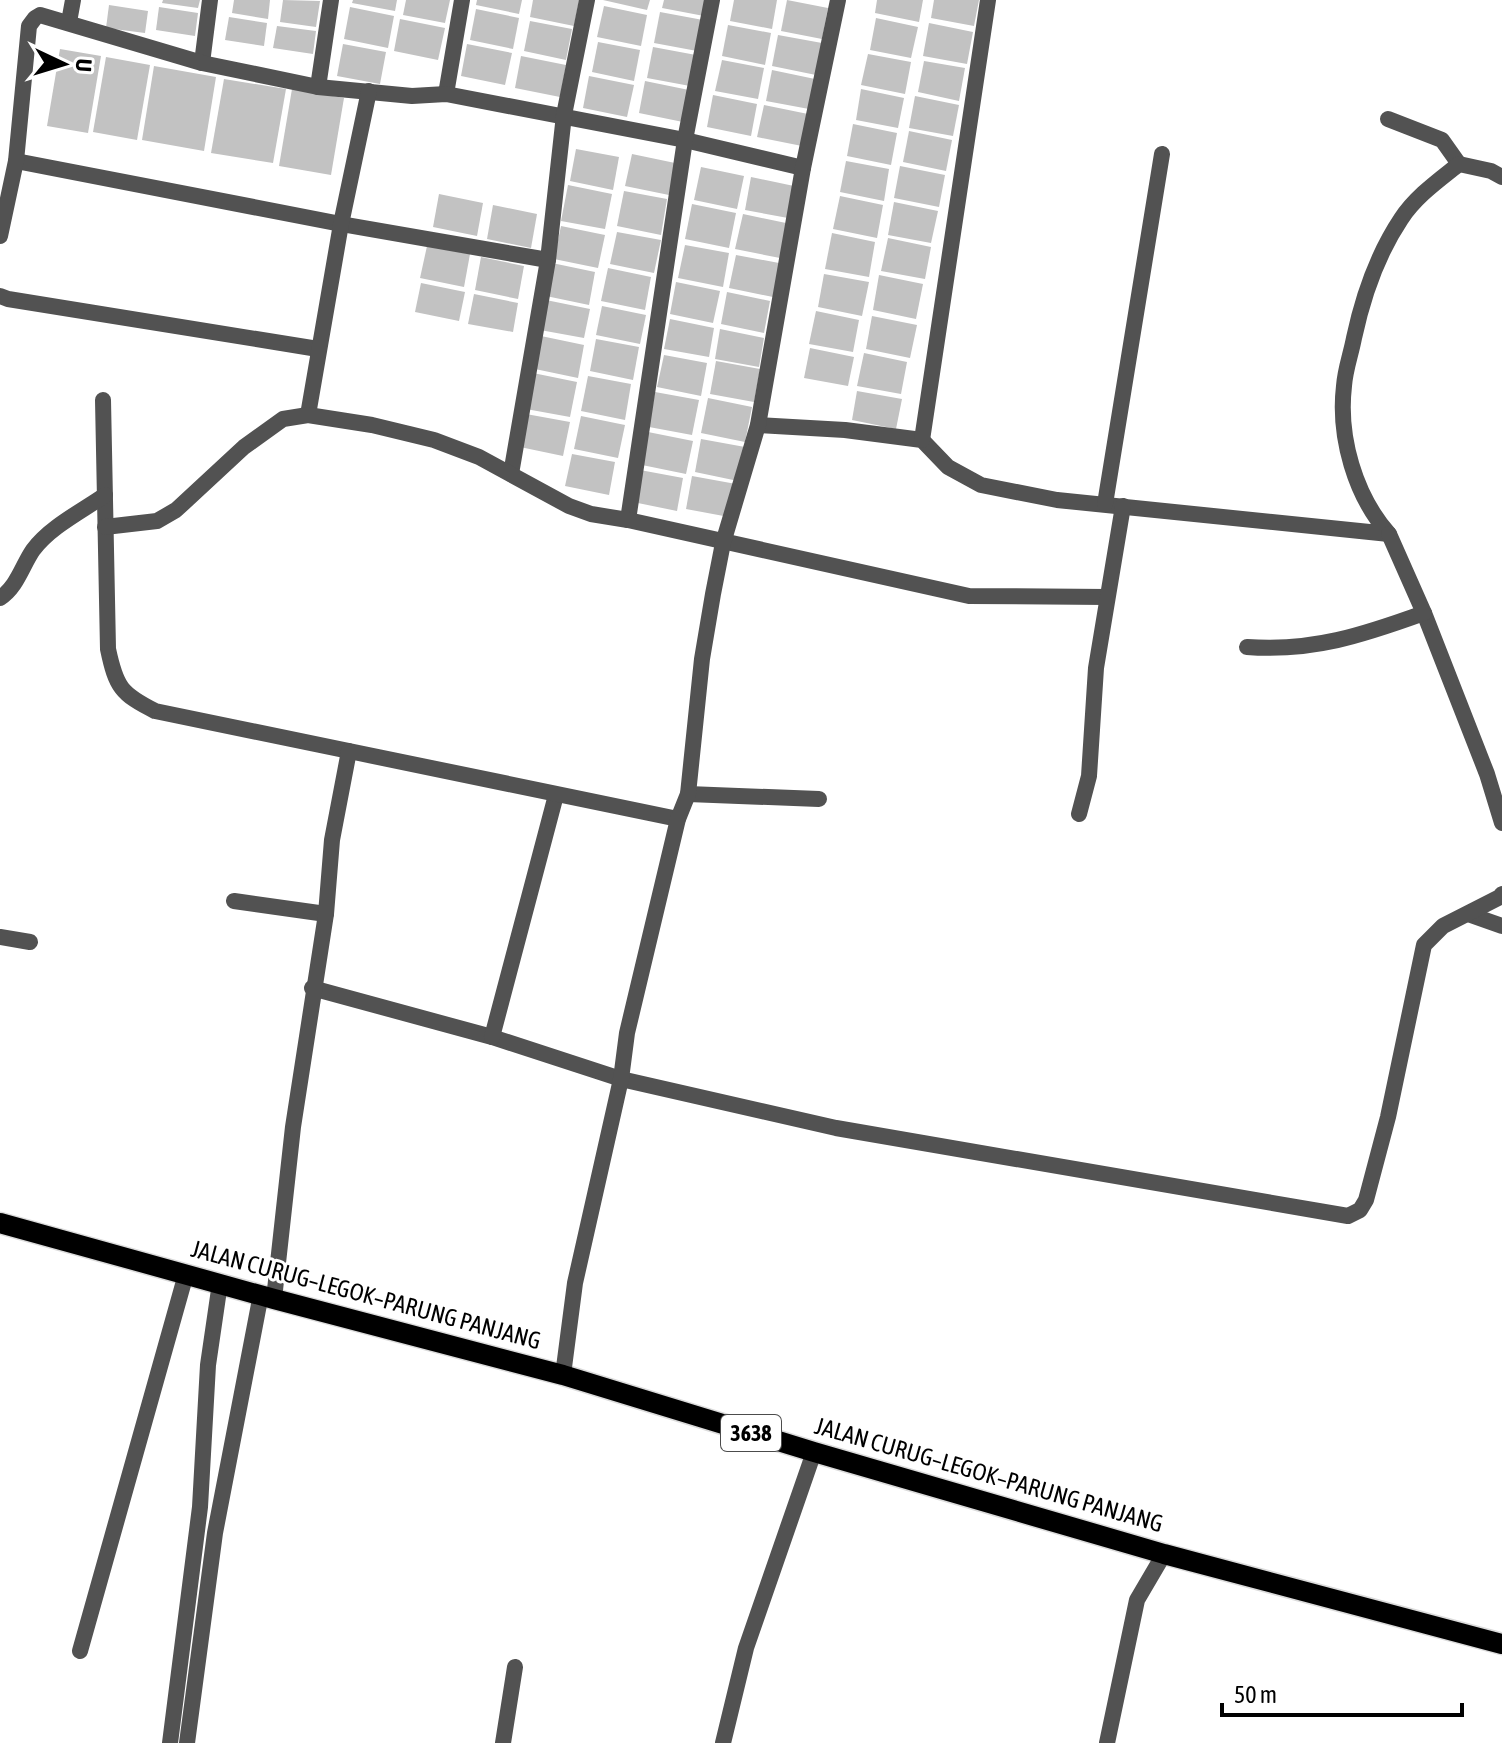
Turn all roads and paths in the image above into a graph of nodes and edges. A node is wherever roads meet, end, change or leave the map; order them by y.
1 (73, 0) edge
2 (210, 0) edge
3 (331, 0) edge
4 (462, 0) edge
5 (587, 0) edge
6 (712, 0) edge
7 (838, 0) edge
8 (988, 0) edge
9 (69, 22) junction
10 (202, 63) junction
11 (318, 87) junction
12 (369, 91) junction
13 (446, 94) junction
14 (564, 115) junction
15 (1388, 119) dead end
16 (685, 140) junction
17 (1162, 154) dead end
18 (16, 161) junction
19 (1459, 164) junction
20 (803, 168) junction
21 (1502, 177) edge
22 (341, 224) junction
23 (0, 236) edge
24 (548, 260) junction
25 (0, 296) edge
26 (318, 349) junction
27 (103, 400) dead end
28 (308, 415) junction
29 (758, 425) junction
30 (922, 440) junction
31 (511, 474) junction
32 (105, 495) junction
33 (1105, 504) junction
34 (1123, 506) junction
35 (628, 520) junction
36 (105, 527) junction
37 (1389, 534) junction
38 (723, 543) junction
39 (1107, 597) junction
40 (0, 598) edge
41 (1424, 613) junction
42 (1247, 647) dead end
43 (349, 751) junction
44 (688, 794) junction
45 (556, 795) junction
46 (819, 799) dead end
47 (1079, 814) dead end
48 (678, 819) junction
49 (1502, 823) edge
50 (1502, 894) edge
51 (234, 901) dead end
52 (326, 914) junction
53 (1468, 914) junction
54 (1502, 926) edge
55 (0, 937) edge
56 (30, 942) dead end
57 (312, 988) junction
58 (492, 1037) junction
59 (621, 1079) junction
60 (0, 1223) edge
61 (186, 1274) junction
62 (220, 1283) junction
63 (268, 1297) junction
64 (563, 1375) junction
65 (814, 1452) junction
66 (1164, 1554) junction
67 (1502, 1644) edge
68 (80, 1651) dead end
69 (515, 1667) dead end
70 (170, 1743) edge
71 (187, 1743) edge
72 (503, 1743) edge
73 (723, 1743) edge
74 (1107, 1743) edge

1 - 9 street
2 - 10 street
3 - 11 street
4 - 13 street
5 - 14 street
6 - 16 street
7 - 20 street
8 - 30 street
9 - 10 street
9 - 18 street
10 - 11 street
11 - 12 street
12 - 13 street
12 - 22 street
13 - 14 street
14 - 16 street
14 - 24 street
15 - 19 street
16 - 20 street
16 - 35 street
17 - 33 street
18 - 22 street
18 - 23 street
19 - 21 street
19 - 37 street
20 - 29 street
22 - 24 street
22 - 26 street
24 - 31 street
25 - 26 street
26 - 28 street
27 - 32 street
28 - 31 street
28 - 36 street
29 - 30 street
29 - 38 street
30 - 33 street
31 - 35 street
32 - 36 street
32 - 40 street
33 - 34 street
34 - 37 street
34 - 39 street
35 - 38 street
36 - 43 street
37 - 41 street
38 - 39 street
38 - 44 street
39 - 47 street
41 - 42 street
41 - 49 street
43 - 45 street
43 - 52 street
44 - 46 street
44 - 48 street
45 - 48 street
45 - 58 street
48 - 59 street
50 - 53 street
51 - 52 street
52 - 57 street
53 - 54 street
53 - 59 street
55 - 56 street
57 - 58 street
57 - 63 street
58 - 59 street
59 - 64 street
60 - 61 main road, JALAN CURUG–LEGOK–PARUNG PANJANG / 3638
61 - 62 main road, JALAN CURUG–LEGOK–PARUNG PANJANG / 3638
61 - 68 street
62 - 63 main road, JALAN CURUG–LEGOK–PARUNG PANJANG / 3638
62 - 70 street
63 - 64 main road, JALAN CURUG–LEGOK–PARUNG PANJANG / 3638
63 - 71 street
64 - 65 main road, JALAN CURUG–LEGOK–PARUNG PANJANG / 3638
65 - 66 main road, JALAN CURUG–LEGOK–PARUNG PANJANG / 3638
65 - 73 street
66 - 67 main road, JALAN CURUG–LEGOK–PARUNG PANJANG / 3638
66 - 74 street
69 - 72 street

